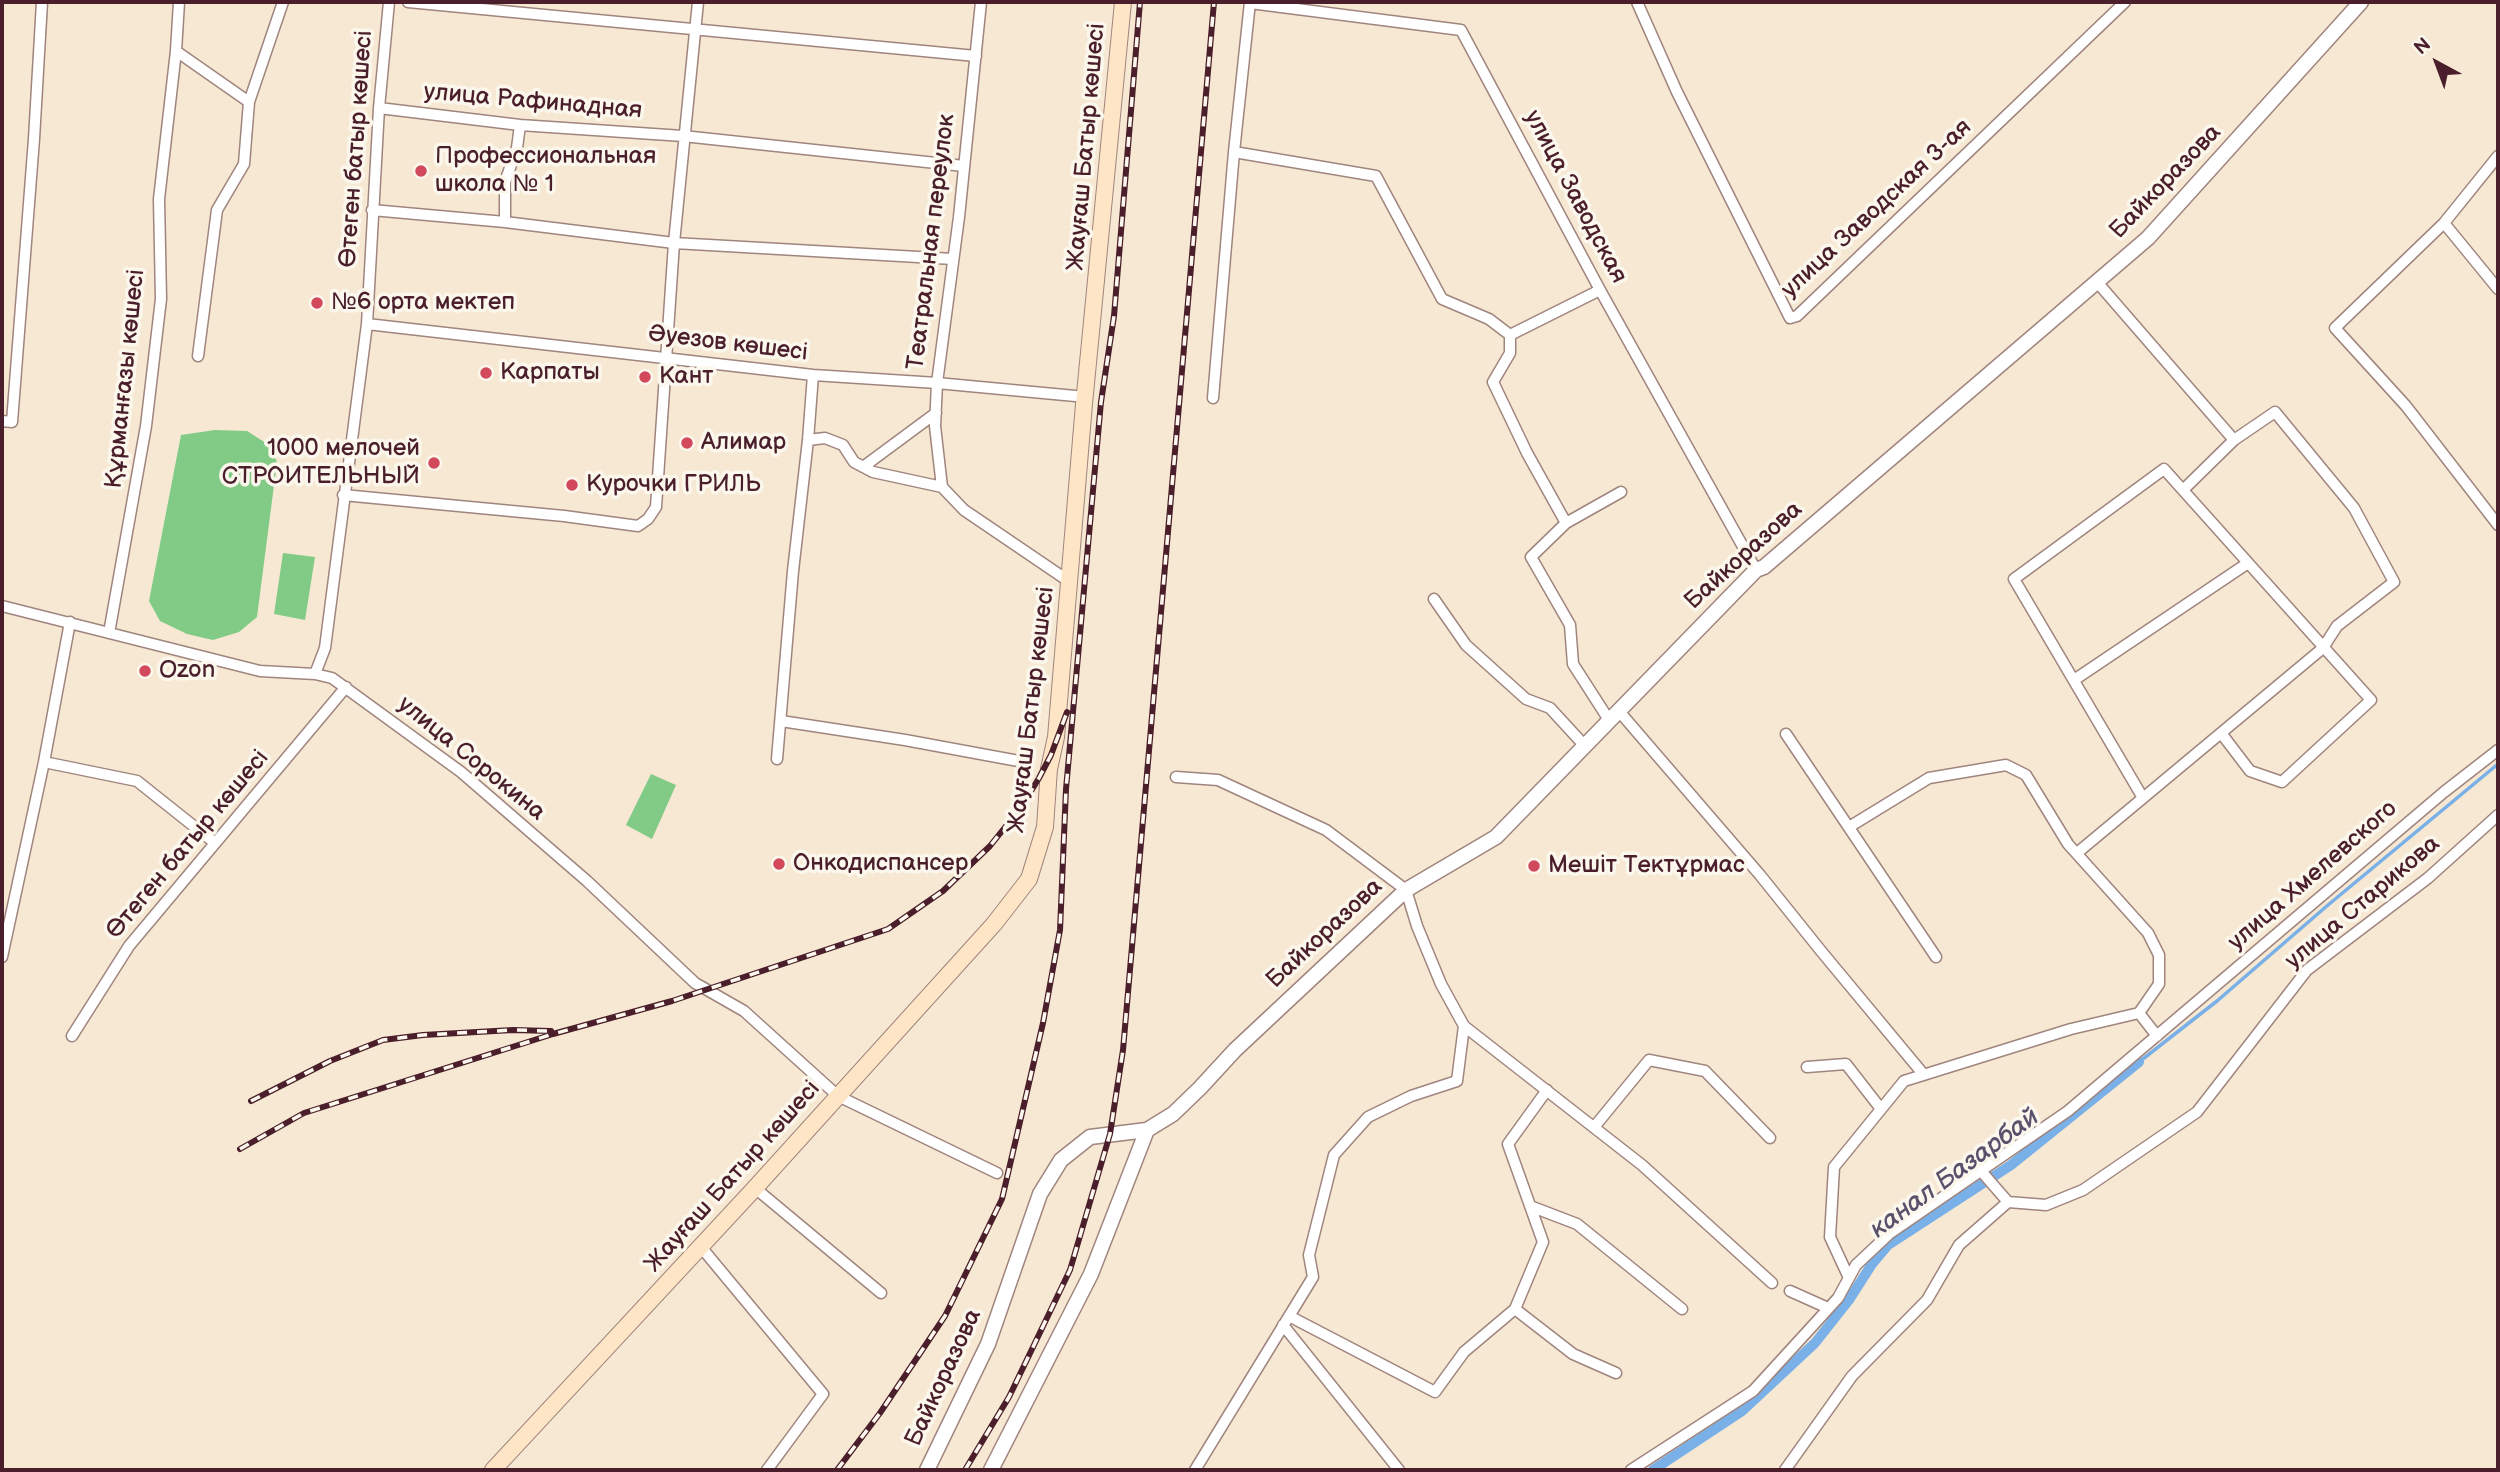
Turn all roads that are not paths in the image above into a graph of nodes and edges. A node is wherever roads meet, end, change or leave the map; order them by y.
1 (43, 2) edge
2 (178, 2) edge
3 (283, 2) edge
4 (389, 2) edge
5 (408, 2) edge
6 (698, 2) edge
7 (981, 2) edge
8 (1123, 2) edge
9 (1250, 2) edge
10 (1637, 2) edge
11 (2125, 2) edge
12 (2361, 2) edge
13 (695, 29) junction
14 (176, 51) junction
15 (976, 56) junction
16 (248, 102) junction
17 (379, 108) junction
18 (520, 124) junction
19 (683, 136) junction
20 (1234, 152) junction
21 (2498, 156) edge
22 (964, 166) junction
23 (372, 210) junction
24 (505, 222) junction
25 (2444, 223) junction
26 (674, 243) junction
27 (953, 259) junction
28 (2097, 282) junction
29 (2498, 289) edge
30 (1600, 290) junction
31 (367, 324) junction
32 (1510, 335) junction
33 (198, 356) dead end
34 (666, 358) junction
35 (813, 375) junction
36 (937, 383) junction
37 (1086, 397) junction
38 (1213, 398) dead end
39 (936, 413) junction
40 (7, 422) edge
41 (808, 440) junction
42 (2234, 440) junction
43 (863, 467) junction
44 (942, 487) junction
45 (2183, 490) junction
46 (1621, 492) dead end
47 (343, 495) junction
48 (1566, 523) junction
49 (2498, 525) edge
50 (2248, 563) junction
51 (1756, 570) junction
52 (1070, 582) junction
53 (1434, 598) dead end
54 (2, 606) edge
55 (70, 622) junction
56 (109, 633) junction
57 (2323, 648) junction
58 (316, 674) junction
59 (2074, 680) junction
60 (346, 687) junction
61 (1613, 715) junction
62 (780, 721) junction
63 (2221, 733) junction
64 (1786, 734) dead end
65 (1584, 745) junction
66 (2498, 750) edge
67 (777, 759) dead end
68 (44, 762) junction
69 (1024, 762) dead end
70 (1176, 777) dead end
71 (2143, 798) junction
72 (2498, 815) edge
73 (1849, 827) junction
74 (215, 843) junction
75 (2077, 853) junction
76 (1406, 890) junction
77 (2, 957) edge
78 (1936, 957) dead end
79 (2139, 1013) junction
80 (1464, 1026) junction
81 (72, 1036) dead end
82 (2157, 1037) junction
83 (1807, 1067) dead end
84 (1924, 1075) junction
85 (1547, 1090) junction
86 (838, 1096) junction
87 (1881, 1109) junction
88 (1595, 1126) junction
89 (1147, 1130) junction
90 (1770, 1138) dead end
91 (1981, 1171) junction
92 (996, 1173) dead end
93 (755, 1188) junction
94 (2006, 1200) junction
95 (1530, 1206) junction
96 (701, 1248) junction
97 (1849, 1278) junction
98 (1772, 1283) dead end
99 (1790, 1291) dead end
100 (881, 1293) dead end
101 (1828, 1308) junction
102 (1515, 1309) junction
103 (1682, 1309) dead end
104 (1286, 1321) junction
105 (1616, 1373) dead end
106 (493, 1470) edge
107 (767, 1470) edge
108 (927, 1470) edge
109 (991, 1470) edge
110 (1195, 1470) edge
111 (1399, 1470) edge
112 (1632, 1470) edge
113 (1785, 1470) edge

1 - 40 street
2 - 14 street, Құрманғазы көшесі
3 - 16 street
4 - 17 street, Өтеген батыр көшесі
5 - 13 street
6 - 13 street
7 - 15 street, Театральная переулок
8 - 37 main road, Жауғаш Батыр көшесі
9 - 20 street
9 - 30 street, улица Заводская
10 - 11 street, улица Заводская 3-ая
12 - 28 street, Байкоразова
13 - 15 street
13 - 19 street
14 - 16 street
14 - 56 street, Құрманғазы көшесі
15 - 22 street, Театральная переулок
16 - 33 street
17 - 18 street, улица Рафинадная
17 - 23 street, Өтеген батыр көшесі
18 - 19 street, улица Рафинадная
18 - 24 street
19 - 22 street, улица Рафинадная
19 - 26 street
20 - 32 street
20 - 38 street
21 - 25 street
22 - 27 street, Театральная переулок
23 - 24 street
23 - 31 street, Өтеген батыр көшесі
24 - 26 street
25 - 29 street
25 - 49 street
26 - 27 street
26 - 34 street
27 - 36 street, Театральная переулок
28 - 42 street
28 - 51 street, Байкоразова
30 - 32 street
30 - 51 street, улица Заводская
31 - 34 street, Әуезов көшесі
31 - 47 street, Өтеген батыр көшесі
32 - 48 street
34 - 35 street, Әуезов көшесі
34 - 47 street
35 - 36 street, Әуезов көшесі
35 - 41 street
36 - 37 street, Әуезов көшесі
36 - 39 street, Театральная переулок
37 - 52 main road, Жауғаш Батыр көшесі
39 - 43 street
39 - 44 street, Театральная переулок
41 - 43 street
41 - 62 street
42 - 45 street
42 - 57 street
43 - 44 street
44 - 52 street
45 - 50 street
45 - 59 street
46 - 48 street
47 - 58 street, Өтеген батыр көшесі
48 - 61 street
50 - 57 street
50 - 59 street
51 - 61 street, Байкоразова
52 - 86 main road, Жауғаш Батыр көшесі
53 - 65 street
54 - 55 street, улица Сорокина
55 - 56 street, улица Сорокина
55 - 68 street
56 - 58 street, улица Сорокина
57 - 63 street
57 - 63 street
58 - 60 street, улица Сорокина
59 - 71 street
60 - 74 street, Өтеген батыр көшесі
60 - 86 street, улица Сорокина
61 - 65 street, Байкоразова
61 - 84 street
62 - 67 street
62 - 69 street
63 - 71 street
64 - 73 street
65 - 76 street, Байкоразова
66 - 82 street, улица Хмелевского
68 - 74 street
68 - 77 street
70 - 76 street
71 - 75 street
72 - 94 street, улица Старикова
73 - 75 street
73 - 78 street
74 - 81 street, Өтеген батыр көшесі
75 - 79 street
76 - 80 street
76 - 89 street, Байкоразова
79 - 82 street
79 - 84 street
80 - 85 street
80 - 104 street
82 - 91 street, улица Хмелевского
83 - 87 street
84 - 87 street
85 - 88 street
85 - 95 street
86 - 92 street, улица Сорокина
86 - 93 main road, Жауғаш Батыр көшесі
87 - 97 street
88 - 90 street
88 - 98 street
89 - 108 street, Байкоразова
89 - 109 street
91 - 94 street
91 - 97 street, улица Хмелевского
93 - 96 main road, Жауғаш Батыр көшесі
93 - 100 street
94 - 113 street
95 - 102 street
95 - 103 street
96 - 106 main road, Жауғаш Батыр көшесі
96 - 107 street
97 - 101 street, улица Хмелевского
99 - 101 street
101 - 112 street, улица Хмелевского
102 - 104 street
102 - 105 street
104 - 110 street
104 - 111 street

